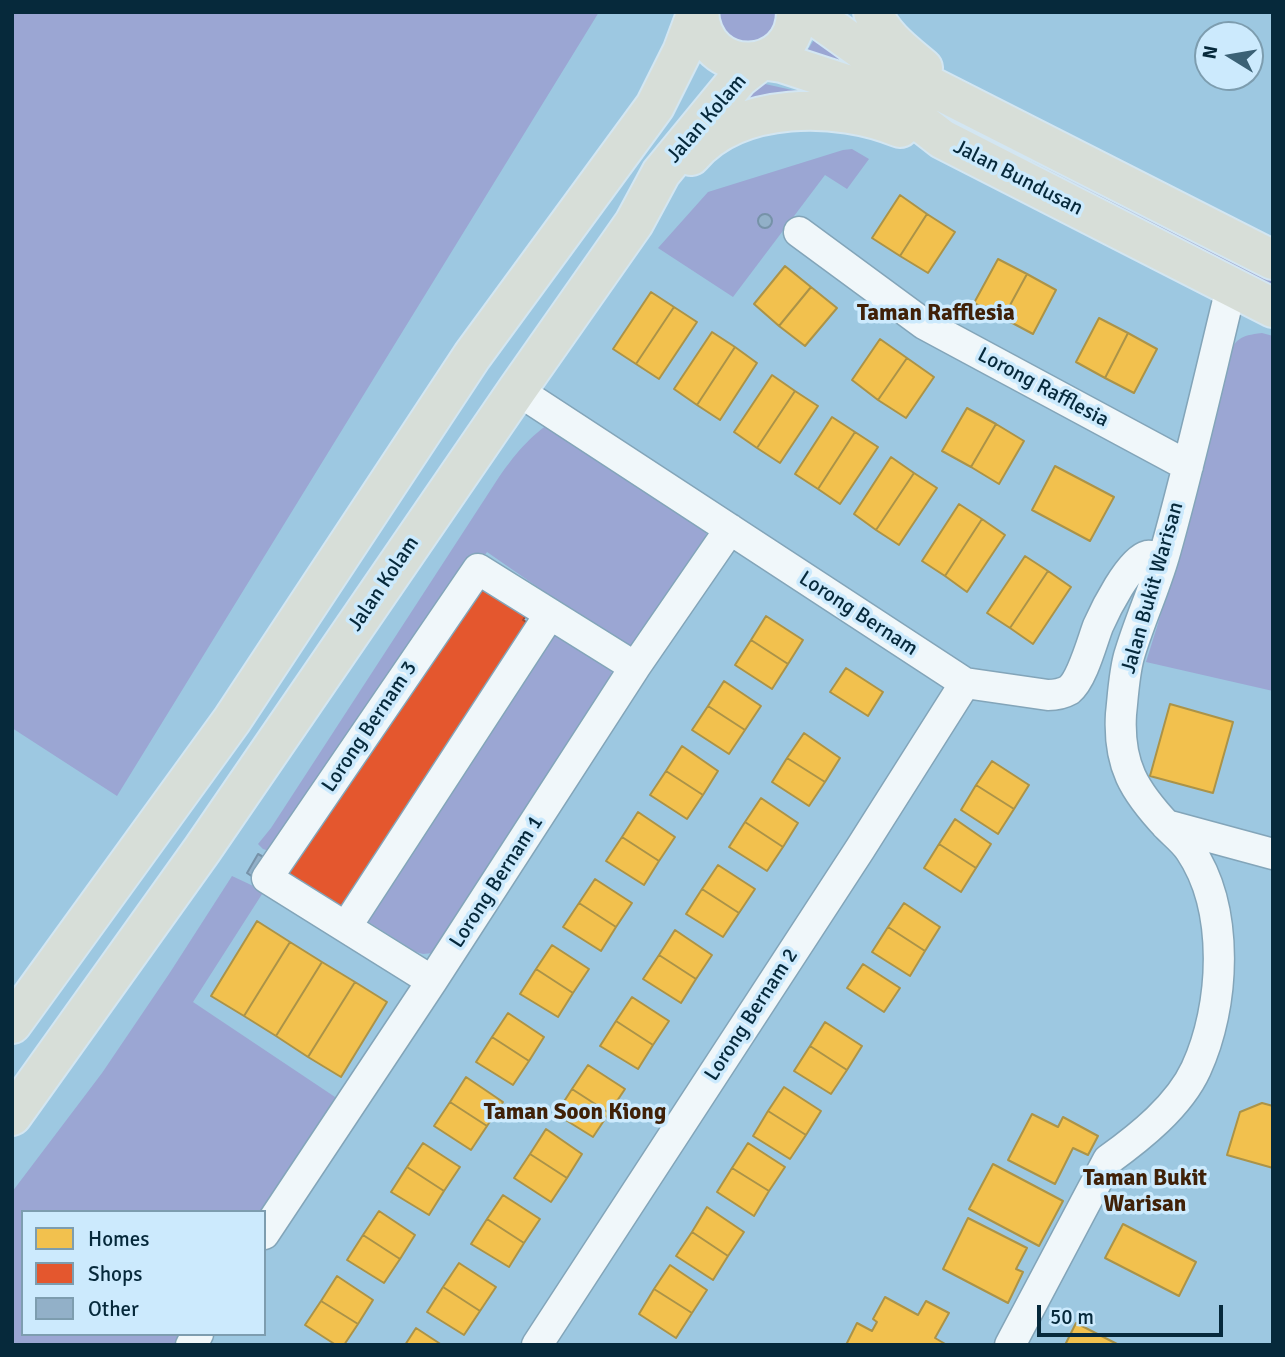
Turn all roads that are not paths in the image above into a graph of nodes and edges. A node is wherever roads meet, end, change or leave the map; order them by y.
1 (676, 12) edge
2 (698, 12) edge
3 (796, 12) edge
4 (810, 12) edge
5 (873, 12) edge
6 (762, 60) junction
7 (973, 110) junction
8 (631, 138) junction
9 (942, 139) junction
10 (634, 223) junction
11 (799, 232) dead end
12 (1273, 260) edge
13 (1231, 289) junction
14 (1273, 308) edge
15 (517, 390) junction
16 (1188, 467) junction
17 (730, 529) junction
18 (1163, 559) junction
19 (550, 614) junction
20 (635, 667) junction
21 (965, 683) junction
22 (1166, 825) junction
23 (1273, 855) edge
24 (346, 927) junction
25 (432, 981) junction
26 (12, 1024) edge
27 (12, 1116) edge
28 (266, 1231) edge
29 (537, 1345) edge
30 (1010, 1345) edge

1 - 8 main road
2 - 6 main road, Jalan Bundusan
2 - 8 main road
3 - 6 main road, Jalan Kolam
4 - 7 main road, Jalan Bundusan
5 - 7 main road
6 - 9 main road, Jalan Bundusan
6 - 10 main road, Jalan Kolam
7 - 12 main road, Jalan Bundusan
8 - 26 main road
9 - 10 main road
9 - 13 main road, Jalan Bundusan
10 - 15 main road, Jalan Kolam
11 - 16 street, Lorong Rafflesia
13 - 14 main road, Jalan Bundusan
13 - 16 street, Jalan Bukit Warisan
15 - 17 street, Lorong Bernam
15 - 27 main road, Jalan Kolam
16 - 18 street, Jalan Bukit Warisan
17 - 20 street, Lorong Bernam 1
17 - 21 street, Lorong Bernam
18 - 21 street, Lorong Bernam
18 - 22 street, Jalan Bukit Warisan
19 - 20 street, Lorong Bernam 3
19 - 24 street
19 - 24 street, Lorong Bernam 3
20 - 25 street, Lorong Bernam 1
21 - 29 street, Lorong Bernam 2
22 - 23 street
22 - 30 street, Jalan Bukit Warisan
24 - 25 street, Lorong Bernam 3
25 - 28 street, Lorong Bernam 1

